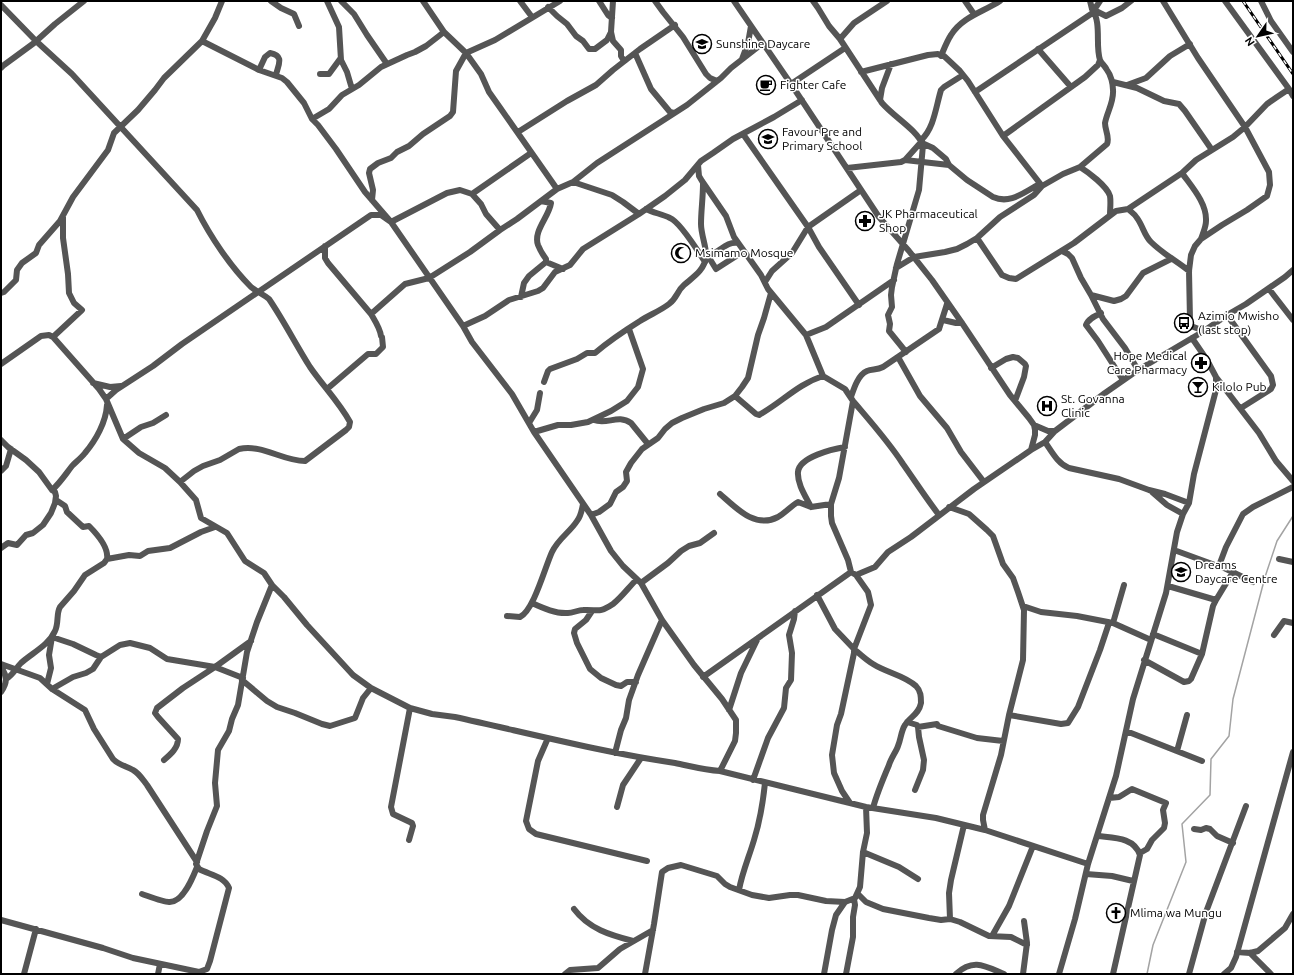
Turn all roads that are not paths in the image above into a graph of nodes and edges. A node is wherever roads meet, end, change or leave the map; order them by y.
1 (84, 1) edge
2 (222, 1) edge
3 (271, 1) edge
4 (327, 1) edge
5 (341, 1) edge
6 (423, 1) edge
7 (520, 1) edge
8 (560, 1) edge
9 (599, 1) edge
10 (613, 1) edge
11 (655, 1) edge
12 (734, 1) edge
13 (813, 1) edge
14 (887, 1) edge
15 (965, 1) edge
16 (1000, 1) edge
17 (1090, 1) edge
18 (1100, 1) edge
19 (1131, 1) edge
20 (1162, 1) edge
21 (1224, 1) edge
22 (1261, 1) edge
23 (1, 5) edge
24 (548, 7) junction
25 (1093, 10) junction
26 (974, 14) junction
27 (532, 17) junction
28 (612, 18) junction
29 (299, 26) dead end
30 (675, 26) junction
31 (751, 26) junction
32 (444, 32) junction
33 (611, 32) junction
34 (840, 39) junction
35 (36, 41) junction
36 (202, 41) junction
37 (763, 43) junction
38 (1190, 44) junction
39 (846, 48) junction
40 (1038, 49) junction
41 (1293, 52) edge
42 (466, 53) junction
43 (635, 53) junction
44 (942, 56) junction
45 (340, 59) junction
46 (742, 60) junction
47 (1100, 60) junction
48 (624, 61) junction
49 (387, 64) junction
50 (891, 64) junction
51 (1, 68) edge
52 (259, 70) junction
53 (861, 72) junction
54 (320, 74) dead end
55 (276, 75) junction
56 (963, 75) junction
57 (717, 81) junction
58 (1112, 82) junction
59 (791, 84) junction
60 (1128, 85) junction
61 (1071, 87) junction
62 (352, 89) junction
63 (1289, 89) junction
64 (975, 92) junction
65 (1293, 96) edge
66 (802, 100) junction
67 (880, 100) junction
68 (674, 113) junction
69 (312, 119) junction
70 (120, 126) junction
71 (1245, 127) junction
72 (518, 132) junction
73 (743, 134) junction
74 (1003, 136) junction
75 (922, 142) junction
76 (1212, 150) junction
77 (531, 153) junction
78 (905, 160) junction
79 (921, 162) junction
80 (698, 165) junction
81 (949, 165) junction
82 (1080, 167) junction
83 (847, 168) junction
84 (1182, 172) junction
85 (573, 182) junction
86 (703, 184) junction
87 (1041, 185) junction
88 (557, 189) junction
89 (861, 190) junction
90 (472, 194) junction
91 (541, 201) junction
92 (373, 202) junction
93 (646, 209) junction
94 (1128, 209) junction
95 (639, 214) junction
96 (63, 215) junction
97 (371, 215) junction
98 (1110, 215) junction
99 (391, 222) junction
100 (808, 227) junction
101 (500, 230) junction
102 (977, 238) junction
103 (1201, 239) junction
104 (738, 243) junction
105 (904, 245) junction
106 (325, 246) junction
107 (744, 251) junction
108 (1062, 251) junction
109 (315, 254) junction
110 (914, 257) junction
111 (325, 258) junction
112 (706, 258) junction
113 (1171, 259) junction
114 (546, 262) junction
115 (896, 268) junction
116 (563, 269) junction
117 (1293, 270) edge
118 (1189, 271) junction
119 (429, 278) junction
120 (894, 280) junction
121 (765, 282) junction
122 (1269, 289) junction
123 (2, 292) edge
124 (258, 292) junction
125 (771, 293) junction
126 (1091, 295) junction
127 (520, 297) junction
128 (859, 304) junction
129 (948, 304) junction
130 (1100, 313) junction
131 (371, 314) junction
132 (1227, 315) junction
133 (943, 320) junction
134 (1293, 320) edge
135 (962, 323) junction
136 (463, 326) junction
137 (629, 329) junction
138 (1204, 331) junction
139 (806, 335) junction
140 (53, 337) junction
141 (1192, 338) junction
142 (906, 352) junction
143 (898, 357) junction
144 (1, 364) edge
145 (991, 368) junction
146 (1138, 370) junction
147 (823, 376) junction
148 (1216, 376) junction
149 (1123, 380) junction
150 (544, 382) dead end
151 (93, 383) junction
152 (856, 383) junction
153 (123, 386) junction
154 (840, 386) junction
155 (327, 389) junction
156 (540, 393) dead end
157 (735, 396) junction
158 (852, 399) junction
159 (1015, 401) junction
160 (106, 402) junction
161 (1241, 408) junction
162 (166, 415) dead end
163 (594, 420) junction
164 (530, 423) junction
165 (1034, 426) junction
166 (1055, 431) junction
167 (534, 432) junction
168 (123, 439) junction
169 (1, 440) edge
170 (1044, 442) junction
171 (648, 444) junction
172 (845, 447) junction
173 (12, 449) junction
174 (1031, 450) junction
175 (1, 471) edge
176 (1293, 481) edge
177 (180, 482) junction
178 (984, 482) junction
179 (1293, 487) edge
180 (52, 490) junction
181 (1149, 490) junction
182 (720, 494) dead end
183 (56, 500) junction
184 (1189, 503) junction
185 (583, 504) junction
186 (831, 504) junction
187 (811, 506) junction
188 (949, 507) junction
189 (1183, 514) junction
190 (591, 515) junction
191 (939, 515) junction
192 (215, 527) junction
193 (714, 533) dead end
194 (1, 548) edge
195 (1174, 550) junction
196 (107, 558) junction
197 (1279, 559) dead end
198 (1293, 562) edge
199 (1218, 564) junction
200 (1233, 572) junction
201 (853, 574) junction
202 (639, 581) junction
203 (1253, 582) dead end
204 (272, 585) junction
205 (1124, 585) dead end
206 (1168, 586) junction
207 (817, 595) junction
208 (1216, 600) junction
209 (532, 603) junction
210 (1023, 606) junction
211 (592, 611) junction
212 (795, 611) junction
213 (507, 616) dead end
214 (662, 620) junction
215 (1111, 623) junction
216 (1293, 623) edge
217 (1274, 635) dead end
218 (52, 637) junction
219 (1152, 637) junction
220 (758, 638) junction
221 (251, 641) junction
222 (854, 649) junction
223 (1202, 654) junction
224 (101, 657) junction
225 (1144, 660) junction
226 (1, 666) edge
227 (215, 667) junction
228 (16, 670) junction
229 (703, 676) junction
230 (6, 679) junction
231 (242, 679) junction
232 (636, 682) junction
233 (47, 684) junction
234 (371, 688) junction
235 (52, 689) junction
236 (1, 692) edge
237 (410, 708) junction
238 (729, 710) junction
239 (1009, 715) junction
240 (1187, 715) dead end
241 (907, 722) junction
242 (918, 727) junction
243 (1126, 732) junction
244 (548, 738) junction
245 (1003, 741) junction
246 (1177, 751) junction
247 (1293, 752) edge
248 (615, 753) junction
249 (641, 758) junction
250 (164, 760) dead end
251 (1202, 761) dead end
252 (720, 771) junction
253 (753, 780) junction
254 (765, 783) junction
255 (916, 790) dead end
256 (1109, 798) junction
257 (850, 803) junction
258 (1246, 806) dead end
259 (617, 807) dead end
260 (866, 807) junction
261 (874, 808) junction
262 (983, 817) junction
263 (964, 825) junction
264 (974, 827) junction
265 (1194, 829) dead end
266 (985, 830) junction
267 (1098, 836) junction
268 (409, 840) dead end
269 (1232, 843) junction
270 (1033, 846) junction
271 (863, 852) junction
272 (1140, 853) junction
273 (647, 862) dead end
274 (197, 864) junction
275 (1088, 864) junction
276 (1086, 874) junction
277 (918, 879) dead end
278 (1133, 881) junction
279 (739, 890) junction
280 (142, 894) dead end
281 (856, 896) junction
282 (845, 902) junction
283 (574, 909) dead end
284 (1293, 914) edge
285 (950, 919) junction
286 (1, 920) edge
287 (1024, 921) dead end
288 (36, 929) junction
289 (652, 930) junction
290 (992, 936) junction
291 (633, 941) junction
292 (1027, 945) junction
293 (1237, 952) junction
294 (1250, 953) junction
295 (160, 964) junction
296 (207, 972) edge
297 (24, 974) edge
298 (158, 974) edge
299 (565, 974) edge
300 (645, 974) edge
301 (824, 974) edge
302 (846, 974) edge
303 (956, 974) edge
304 (1004, 974) edge
305 (1023, 974) edge
306 (1059, 974) edge
307 (1113, 974) edge
308 (1189, 974) edge
309 (1224, 974) edge
310 (1271, 974) edge

1 - 35 street
2 - 36 street
3 - 29 street
4 - 45 street
5 - 49 street
6 - 32 street
7 - 27 street
8 - 24 street
9 - 28 street
10 - 28 street
11 - 30 street
12 - 31 street
13 - 34 street
14 - 34 street
15 - 26 street
16 - 26 street
17 - 25 street
18 - 25 street
19 - 25 street
20 - 38 street
21 - 63 street
22 - 41 street
23 - 35 street
24 - 27 street
24 - 33 street
25 - 40 street
25 - 47 street
26 - 44 street
27 - 42 street
28 - 33 street
30 - 43 street
30 - 57 street
31 - 37 street
31 - 46 street
32 - 42 street
32 - 49 street
33 - 48 street
34 - 39 street
35 - 51 street
35 - 70 street
36 - 52 street
36 - 70 street
37 - 46 street
37 - 59 street
38 - 60 street
38 - 71 street
39 - 53 street
39 - 59 street
40 - 61 street
40 - 64 street
42 - 72 street
42 - 92 street
43 - 48 street
43 - 68 street
44 - 50 street
44 - 56 street
45 - 54 street
45 - 62 street
46 - 57 street
47 - 58 street
47 - 61 street
48 - 72 street
49 - 62 street
50 - 53 street
50 - 67 street
52 - 55 street
52 - 55 street
53 - 67 street
55 - 69 street
56 - 64 street
56 - 75 street
57 - 68 street
58 - 60 street
58 - 82 street
59 - 66 street
60 - 76 street
61 - 74 street
62 - 69 street
63 - 65 street
63 - 71 street
64 - 74 street
66 - 73 street
66 - 83 street
67 - 75 street
68 - 85 street
69 - 92 street
70 - 96 street
70 - 124 street
71 - 76 street
71 - 103 street
72 - 77 street
73 - 80 street
73 - 100 street
74 - 87 street
75 - 78 street
75 - 79 street
75 - 81 street
76 - 84 street
77 - 88 street
77 - 90 street
78 - 79 street
78 - 83 street
79 - 81 street
79 - 105 street
80 - 86 street
80 - 93 street
81 - 87 street
82 - 87 street
82 - 98 street
83 - 89 street
84 - 94 street
84 - 103 street
85 - 88 street
85 - 95 street
86 - 104 street
86 - 112 street
87 - 102 street
88 - 91 street
89 - 100 street
89 - 105 street
90 - 99 street
90 - 101 street
91 - 101 street
91 - 114 street
92 - 97 street
92 - 99 street
93 - 95 street
93 - 112 street
94 - 98 street
94 - 113 street
95 - 116 street
96 - 123 street
96 - 140 street
97 - 99 street
97 - 106 street
98 - 108 street
99 - 119 street
100 - 121 street
100 - 128 street
101 - 119 street
102 - 108 street
102 - 110 street
103 - 118 street
104 - 107 street
104 - 112 street
105 - 110 street
105 - 115 street
106 - 109 street
106 - 111 street
107 - 112 street
107 - 121 street
108 - 126 street
109 - 111 street
109 - 124 street
110 - 115 street
110 - 129 street
111 - 131 street
112 - 137 street
113 - 118 street
113 - 126 street
114 - 116 street
114 - 127 street
115 - 120 street
116 - 127 street
117 - 122 street
118 - 138 street
119 - 131 street
119 - 136 street
120 - 128 street
120 - 142 street
121 - 125 street
122 - 132 street
122 - 134 street
124 - 153 street
124 - 155 street
125 - 139 street
125 - 157 street
126 - 130 street
127 - 136 street
128 - 139 street
129 - 133 street
129 - 135 street
130 - 146 street
130 - 149 street
131 - 155 street
132 - 138 street
132 - 161 street
133 - 135 street
133 - 142 street
135 - 145 street
136 - 164 street
137 - 150 street
137 - 163 street
138 - 141 street
139 - 147 street
140 - 144 street
140 - 151 street
141 - 146 street
141 - 148 street
142 - 143 street
143 - 152 street
143 - 178 street
145 - 159 street
145 - 159 street
146 - 149 street
147 - 154 street
147 - 157 street
148 - 161 street
148 - 184 street
149 - 166 street
151 - 153 street
151 - 160 street
152 - 154 street
152 - 158 street
153 - 160 street
154 - 158 street
155 - 177 street
156 - 164 street
157 - 171 street
158 - 172 street
158 - 191 street
159 - 165 street
160 - 168 street
160 - 180 street
161 - 176 street
162 - 168 street
163 - 167 street
163 - 171 street
164 - 167 street
165 - 166 street
165 - 174 street
166 - 170 street
167 - 185 street
168 - 177 street
169 - 173 street
170 - 174 street
170 - 181 street
171 - 190 street
172 - 186 street
172 - 187 street
173 - 175 street
173 - 180 street
174 - 178 street
177 - 192 street
178 - 188 street
179 - 199 street
180 - 183 street
181 - 184 street
181 - 189 street
182 - 187 street
183 - 194 street
183 - 196 street
184 - 189 street
185 - 190 street
185 - 209 street
186 - 187 street
186 - 201 street
188 - 191 street
188 - 210 street
189 - 195 street
190 - 202 street
191 - 201 street
192 - 196 street
192 - 204 street
193 - 202 street
195 - 199 street
195 - 206 street
196 - 218 street
197 - 198 street
199 - 200 street
200 - 203 street
200 - 208 street
201 - 207 street
201 - 222 street
202 - 211 street
202 - 214 street
204 - 221 street
204 - 234 street
205 - 215 street
206 - 208 street
206 - 219 street
207 - 212 street
207 - 222 street
208 - 223 street
209 - 211 street
209 - 213 street
210 - 215 street
210 - 239 street
211 - 232 street
212 - 220 street
212 - 253 street
214 - 229 street
214 - 232 street
215 - 219 street
215 - 239 street
216 - 217 street
218 - 224 street
218 - 228 street
218 - 233 street
219 - 223 street
219 - 225 street
220 - 229 street
220 - 238 street
221 - 227 street
221 - 231 street
222 - 241 street
222 - 257 street
223 - 225 street
224 - 227 street
224 - 235 street
225 - 243 street
226 - 228 street
226 - 230 street
227 - 231 street
227 - 250 street
228 - 230 street
228 - 233 street
229 - 238 street
230 - 236 street
231 - 234 street
231 - 274 street
232 - 248 street
233 - 235 street
234 - 237 street
235 - 274 street
237 - 244 street
237 - 268 street
238 - 252 street
239 - 245 street
240 - 246 street
241 - 242 street
241 - 261 street
242 - 245 street
242 - 255 street
243 - 246 street
243 - 256 street
244 - 248 street
244 - 273 street
245 - 262 street
246 - 251 street
247 - 293 street
248 - 249 street
249 - 252 street
249 - 259 street
252 - 253 street
253 - 254 street
254 - 257 street
254 - 279 street
256 - 267 street
256 - 272 street
257 - 260 street
258 - 269 street
260 - 261 street
260 - 271 street
261 - 263 street
262 - 264 street
262 - 266 street
263 - 264 street
263 - 285 street
264 - 266 street
265 - 269 street
266 - 270 street
267 - 272 street
267 - 275 street
269 - 308 street
270 - 275 street
270 - 290 street
271 - 277 street
271 - 281 street
272 - 278 street
274 - 280 street
274 - 296 street
275 - 276 street
276 - 278 street
276 - 306 street
278 - 307 street
279 - 282 street
279 - 289 street
281 - 282 street
281 - 285 street
281 - 302 street
282 - 301 street
283 - 291 street
284 - 294 street
285 - 290 street
286 - 288 street
287 - 292 street
288 - 295 street
288 - 297 street
289 - 291 street
289 - 300 street
290 - 292 street
291 - 299 street
292 - 305 street
293 - 294 street
293 - 309 street
294 - 310 street
295 - 296 street
295 - 298 street
303 - 304 street

